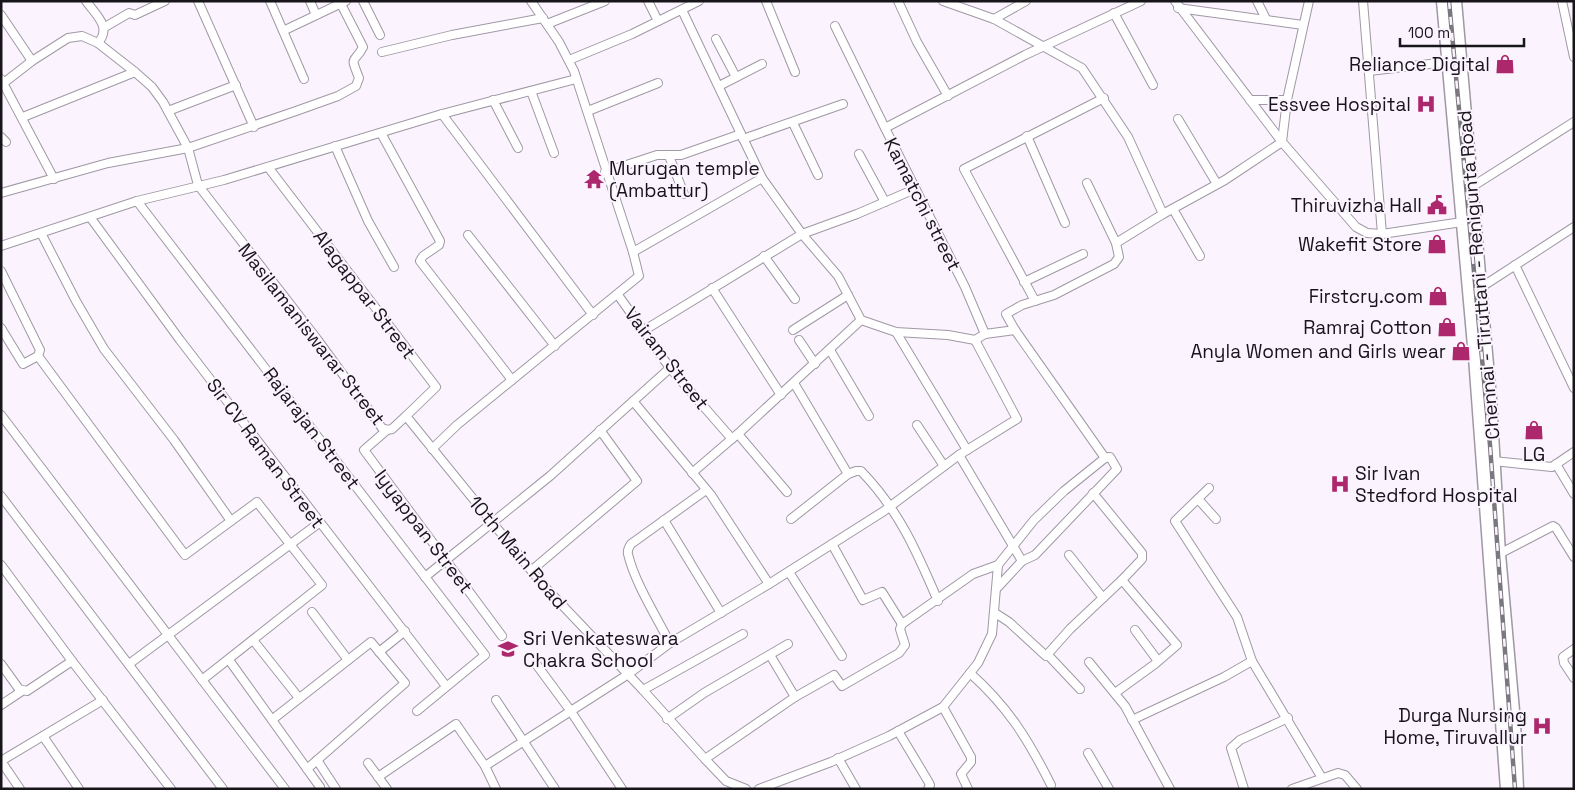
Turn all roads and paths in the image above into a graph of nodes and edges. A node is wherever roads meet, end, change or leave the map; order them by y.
1 (86, 1) edge
2 (166, 1) edge
3 (198, 1) edge
4 (270, 1) edge
5 (310, 1) edge
6 (363, 1) edge
7 (531, 1) edge
8 (605, 1) edge
9 (648, 1) edge
10 (699, 1) edge
11 (766, 1) edge
12 (898, 1) edge
13 (943, 1) edge
14 (1026, 1) edge
15 (1141, 1) edge
16 (1257, 1) edge
17 (1309, 1) edge
18 (1363, 1) edge
19 (1442, 1) edge
20 (1456, 1) edge
21 (1562, 1) edge
22 (344, 2) edge
23 (1177, 4) edge
24 (682, 10) junction
25 (1574, 11) edge
26 (1114, 14) junction
27 (1, 15) edge
28 (316, 16) junction
29 (1565, 16) junction
30 (994, 19) junction
31 (1266, 20) junction
32 (545, 21) junction
33 (658, 21) junction
34 (1303, 25) junction
35 (835, 26) dead end
36 (105, 27) junction
37 (284, 30) junction
38 (380, 35) dead end
39 (716, 39) dead end
40 (98, 43) junction
41 (1041, 47) junction
42 (382, 52) dead end
43 (1574, 57) edge
44 (569, 60) junction
45 (32, 61) junction
46 (1447, 62) junction
47 (762, 64) dead end
48 (1369, 71) junction
49 (135, 72) junction
50 (795, 72) dead end
51 (736, 77) junction
52 (304, 79) dead end
53 (576, 79) junction
54 (2, 83) edge
55 (658, 83) dead end
56 (236, 84) junction
57 (1153, 85) dead end
58 (719, 86) junction
59 (531, 91) junction
60 (948, 96) junction
61 (1104, 98) junction
62 (493, 100) junction
63 (1250, 100) junction
64 (1287, 100) junction
65 (843, 104) dead end
66 (168, 111) junction
67 (588, 111) junction
68 (442, 114) junction
69 (23, 117) junction
70 (1178, 119) dead end
71 (1574, 122) edge
72 (793, 123) junction
73 (254, 127) junction
74 (885, 128) junction
75 (381, 133) junction
76 (742, 136) junction
77 (1027, 136) junction
78 (1282, 142) junction
79 (335, 146) junction
80 (188, 148) junction
81 (518, 148) dead end
82 (554, 154) dead end
83 (859, 154) dead end
84 (669, 156) junction
85 (268, 168) junction
86 (605, 172) junction
87 (818, 175) dead end
88 (54, 178) junction
89 (762, 178) junction
90 (1087, 183) dead end
91 (1217, 184) junction
92 (198, 185) junction
93 (915, 189) junction
94 (1465, 189) junction
95 (1, 193) edge
96 (684, 194) dead end
97 (137, 201) junction
98 (885, 202) junction
99 (1172, 208) junction
100 (1163, 214) junction
101 (90, 217) junction
102 (1462, 222) junction
103 (1065, 223) dead end
104 (1574, 227) edge
105 (41, 233) junction
106 (802, 234) junction
107 (1382, 234) junction
108 (468, 235) dead end
109 (1116, 243) junction
110 (1, 246) edge
111 (633, 252) junction
112 (1083, 254) dead end
113 (764, 256) junction
114 (1200, 256) dead end
115 (1515, 265) junction
116 (394, 267) dead end
117 (1, 271) edge
118 (1024, 282) junction
119 (712, 288) junction
120 (1474, 290) junction
121 (618, 295) junction
122 (848, 295) junction
123 (795, 299) dead end
124 (1035, 302) junction
125 (593, 315) junction
126 (861, 320) junction
127 (1, 328) edge
128 (793, 330) dead end
129 (1015, 330) junction
130 (643, 331) junction
131 (896, 332) junction
132 (985, 334) junction
133 (799, 340) dead end
134 (975, 340) junction
135 (555, 346) junction
136 (830, 350) junction
137 (38, 356) junction
138 (815, 364) junction
139 (670, 368) junction
140 (512, 380) junction
141 (794, 383) junction
142 (1574, 388) edge
143 (781, 395) junction
144 (633, 401) junction
145 (1, 415) edge
146 (406, 416) junction
147 (869, 416) dead end
148 (917, 425) dead end
149 (387, 430) junction
150 (600, 430) junction
151 (735, 437) junction
152 (432, 449) junction
153 (967, 450) junction
154 (1574, 452) edge
155 (959, 455) junction
156 (1105, 458) junction
157 (1493, 461) junction
158 (1556, 464) junction
159 (944, 466) junction
160 (692, 473) junction
161 (848, 474) junction
162 (1209, 488) dead end
163 (706, 490) junction
164 (787, 492) dead end
165 (1093, 493) junction
166 (1574, 494) edge
167 (1, 496) edge
168 (1198, 499) junction
169 (891, 506) junction
170 (1216, 519) dead end
171 (664, 520) junction
172 (791, 520) dead end
173 (231, 521) junction
174 (319, 523) junction
175 (493, 523) junction
176 (292, 544) junction
177 (832, 544) junction
178 (1014, 545) junction
179 (1499, 554) junction
180 (1069, 556) dead end
181 (1574, 557) edge
182 (446, 560) junction
183 (1022, 561) junction
184 (1, 565) edge
185 (998, 566) junction
186 (532, 570) junction
187 (789, 572) junction
188 (425, 577) junction
189 (1122, 580) junction
190 (769, 584) junction
191 (998, 586) junction
192 (1103, 598) junction
193 (938, 601) junction
194 (312, 612) dead end
195 (721, 613) junction
196 (995, 613) junction
197 (902, 624) junction
198 (1135, 630) dead end
199 (405, 631) junction
200 (167, 634) junction
201 (742, 634) dead end
202 (502, 636) dead end
203 (254, 640) junction
204 (670, 643) junction
205 (788, 644) dead end
206 (1574, 649) edge
207 (379, 652) junction
208 (770, 655) junction
209 (1048, 655) junction
210 (842, 656) dead end
211 (228, 660) junction
212 (348, 660) junction
213 (72, 661) junction
214 (1158, 661) junction
215 (1252, 661) junction
216 (1088, 662) dead end
217 (1, 664) edge
218 (129, 664) junction
219 (536, 664) dead end
220 (970, 673) junction
221 (627, 675) junction
222 (1574, 678) edge
223 (202, 680) junction
224 (446, 686) junction
225 (1080, 689) dead end
226 (643, 690) junction
227 (22, 691) junction
228 (1114, 693) junction
229 (795, 697) junction
230 (299, 698) junction
231 (102, 700) junction
232 (496, 700) dead end
233 (1, 705) edge
234 (943, 707) junction
235 (418, 710) dead end
236 (570, 710) junction
237 (1288, 718) junction
238 (273, 719) junction
239 (668, 719) junction
240 (1132, 720) junction
241 (898, 731) junction
242 (44, 736) junction
243 (522, 742) junction
244 (1088, 753) dead end
245 (838, 758) junction
246 (705, 759) junction
247 (317, 760) junction
248 (1, 761) edge
249 (368, 763) dead end
250 (485, 766) junction
251 (307, 769) junction
252 (378, 776) junction
253 (1322, 778) junction
254 (1051, 785) dead end
255 (320, 787) dead end
256 (20, 789) edge
257 (80, 789) edge
258 (172, 789) edge
259 (223, 789) edge
260 (285, 789) edge
261 (336, 789) edge
262 (387, 789) edge
263 (496, 789) edge
264 (555, 789) edge
265 (622, 789) edge
266 (746, 789) edge
267 (759, 789) edge
268 (856, 789) edge
269 (928, 789) edge
270 (968, 789) edge
271 (1109, 789) edge
272 (1170, 789) edge
273 (1244, 789) edge
274 (1292, 789) edge
275 (1357, 789) edge
276 (1507, 789) edge
277 (1517, 789) edge

1 - 36 street
2 - 36 street
3 - 56 street
4 - 37 street
5 - 28 street
6 - 38 street
7 - 32 street
8 - 32 street
9 - 33 street
10 - 24 street
11 - 50 street
12 - 60 street
13 - 30 street
14 - 30 street
15 - 26 street, Kamatchi street
16 - 31 street
17 - 34 street
18 - 48 street
19 - 46 highway, Chennai - Tiruttani - Renigunta Road
20 - 94 highway, Chennai - Tiruttani - Renigunta Road
21 - 29 street
22 - 28 street
22 - 73 street
23 - 31 street
23 - 63 street
24 - 33 street
24 - 58 street
25 - 29 street
26 - 41 street, Kamatchi street
26 - 57 street
27 - 45 street
28 - 37 street
29 - 43 street
30 - 41 street
31 - 34 street
32 - 42 street
32 - 44 street
33 - 44 street
34 - 64 street
35 - 74 street
36 - 40 street
37 - 52 street
39 - 51 street
40 - 45 street
40 - 49 street
41 - 60 street, Kamatchi street
41 - 61 street
44 - 53 street
45 - 54 street
46 - 48 street
46 - 94 highway, Chennai - Tiruttani - Renigunta Road
47 - 51 street
48 - 107 street
49 - 66 street
49 - 69 street
51 - 58 street
53 - 59 street
53 - 67 street
54 - 69 street
55 - 67 street
56 - 66 street
56 - 73 street
58 - 76 street
59 - 62 street
59 - 82 street
60 - 74 street, Kamatchi street
61 - 77 street
61 - 100 street
62 - 68 street
62 - 81 street
63 - 64 street
63 - 78 street
64 - 78 street
65 - 72 street
66 - 80 street
67 - 86 street
68 - 75 street
68 - 125 street
69 - 88 street
70 - 91 street
71 - 94 street
72 - 76 street
72 - 87 street
73 - 80 street
74 - 93 street, Kamatchi street
75 - 79 street
75 - 140 street
76 - 84 street
76 - 89 street
77 - 103 street
77 - 118 street
78 - 91 street
78 - 107 street
79 - 85 street
79 - 116 street
80 - 88 street
80 - 92 street
83 - 98 street
84 - 86 street
84 - 96 street
85 - 92 street
85 - 146 street, Alagappar Street
86 - 111 street
88 - 95 street
89 - 106 street
89 - 111 street
90 - 109 street
91 - 99 street
92 - 97 street
92 - 149 street, Masilamaniswarar Street
93 - 98 street
93 - 132 street, Kamatchi street
94 - 102 highway, Chennai - Tiruttani - Renigunta Road
94 - 120 highway, Chennai - Tiruttani - Renigunta Road
97 - 101 street
97 - 188 street, Rajarajan Street
98 - 106 street
99 - 100 street
99 - 114 street
100 - 109 street
101 - 105 street
101 - 174 street, Sir CV Raman Street
102 - 107 street
102 - 120 highway, Chennai - Tiruttani - Renigunta Road
104 - 115 street
105 - 110 street
105 - 173 street
106 - 113 street
106 - 122 street
108 - 135 street
109 - 124 street
111 - 121 street, Vairam Street
112 - 118 street
113 - 119 street
113 - 123 street
115 - 120 street
115 - 142 street
117 - 137 street
118 - 124 street
119 - 130 street
119 - 143 street
120 - 157 highway, Chennai - Tiruttani - Renigunta Road
120 - 276 highway, Chennai - Tiruttani - Renigunta Road
121 - 125 street
121 - 130 street, Vairam Street
122 - 126 street
122 - 128 street
124 - 129 street
125 - 135 street
126 - 131 street
126 - 136 street
127 - 137 street
129 - 132 street
129 - 156 street
130 - 139 street, Vairam Street
131 - 134 street
131 - 153 street
132 - 134 street
133 - 138 street
134 - 153 street
135 - 140 street
136 - 138 street
136 - 147 street
137 - 173 street
138 - 141 street
139 - 144 street
139 - 151 street, Vairam Street
140 - 152 street
141 - 143 street
141 - 161 street
143 - 151 street
144 - 150 street
144 - 160 street
145 - 200 street
146 - 149 street, Masilamaniswarar Street
146 - 152 street, Masilamaniswarar Street
148 - 159 street
149 - 182 street, Iyyappan Street
150 - 175 street
150 - 186 street
151 - 160 street
151 - 164 street, Vairam Street
152 - 175 street, 10th Main Road
153 - 155 street
154 - 158 street
155 - 159 street
155 - 178 street
156 - 165 street
156 - 178 street
157 - 158 street
157 - 179 highway, Chennai - Tiruttani - Renigunta Road
158 - 166 street
159 - 169 street
160 - 163 street
161 - 169 street
161 - 172 street
162 - 168 street
163 - 171 street
163 - 190 street
165 - 183 street
165 - 189 street
167 - 218 street
168 - 170 street
168 - 215 street
169 - 177 street
169 - 193 street
171 - 195 street
171 - 204 street
173 - 176 street
174 - 176 street
174 - 199 street, Sir CV Raman Street
175 - 182 street
175 - 186 street, 10th Main Road
176 - 200 street
176 - 203 street
177 - 187 street
177 - 197 street
178 - 183 street
178 - 185 street
179 - 181 street
179 - 277 highway, Chennai - Tiruttani - Renigunta Road
180 - 192 street
182 - 188 street
182 - 202 street, Iyyappan Street
183 - 191 street
184 - 213 street
185 - 191 street
185 - 193 street
186 - 221 street, 10th Main Road
187 - 190 street
187 - 210 street
188 - 224 street, Rajarajan Street
189 - 192 street
189 - 214 street
190 - 195 street
191 - 196 street
192 - 209 street
193 - 197 street
194 - 212 street
195 - 204 street
196 - 209 street
196 - 220 street
197 - 229 street
198 - 214 street
199 - 207 street
199 - 224 street, Sir CV Raman Street
200 - 218 street
200 - 223 street
201 - 226 street
203 - 211 street
203 - 230 street
204 - 221 street
205 - 208 street
206 - 222 street
207 - 212 street
207 - 247 street
208 - 229 street
208 - 239 street
209 - 225 street
211 - 223 street
211 - 238 street
212 - 230 street
213 - 227 street
213 - 231 street
214 - 228 street
215 - 237 street
215 - 240 street
216 - 228 street
217 - 227 street
218 - 259 street
219 - 236 street
220 - 234 street
220 - 254 street
221 - 226 street, 10th Main Road
221 - 236 street
223 - 260 street
224 - 235 street
226 - 239 street, 10th Main Road
227 - 233 street
228 - 240 street
229 - 246 street
230 - 238 street
231 - 242 street
231 - 258 street
232 - 243 street
234 - 241 street
234 - 270 street
236 - 243 street
236 - 265 street
237 - 253 street
237 - 273 street
238 - 251 street
239 - 246 street, 10th Main Road
240 - 272 street
241 - 245 street
241 - 269 street
242 - 248 street
242 - 257 street
243 - 250 street
243 - 264 street
244 - 271 street
245 - 267 street
245 - 268 street
246 - 266 street, 10th Main Road
247 - 251 street
247 - 261 street
248 - 256 street
249 - 252 street
250 - 252 street
250 - 263 street
251 - 255 street
252 - 262 street
253 - 274 street
253 - 275 street

